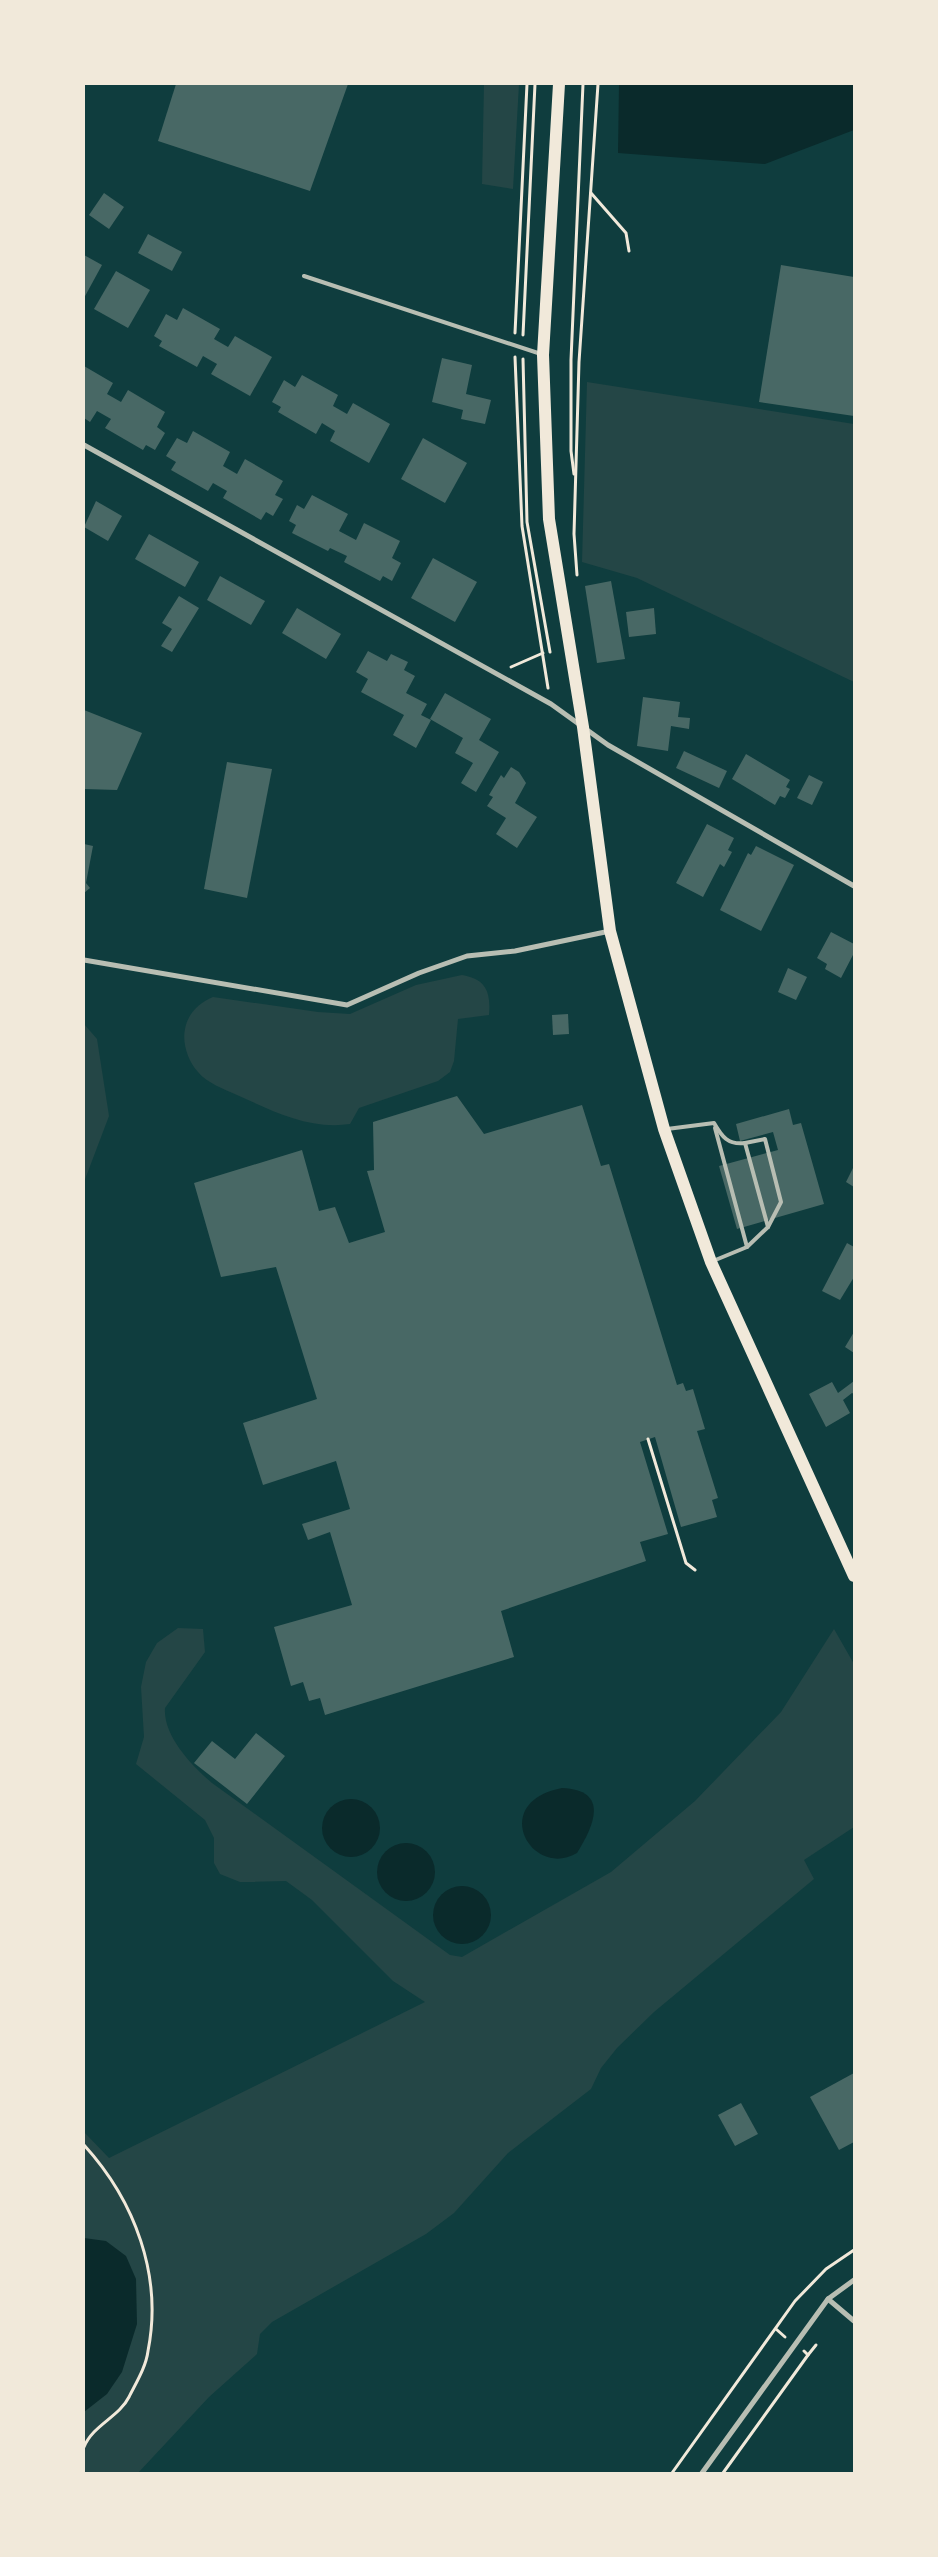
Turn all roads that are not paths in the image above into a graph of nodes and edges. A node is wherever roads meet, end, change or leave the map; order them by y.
1 (559, 84) edge
2 (304, 276) dead end
3 (544, 355) junction
4 (84, 444) edge
5 (583, 727) junction
6 (854, 886) edge
7 (610, 931) junction
8 (84, 960) edge
9 (714, 1123) junction
10 (664, 1129) junction
11 (745, 1143) junction
12 (768, 1227) junction
13 (747, 1247) junction
14 (711, 1262) junction
15 (854, 1576) edge
16 (854, 2280) edge
17 (828, 2299) junction
18 (854, 2321) edge
19 (702, 2473) edge

1 - 3 main road
2 - 3 lane
3 - 5 main road
4 - 5 street
5 - 6 street
5 - 7 main road
7 - 8 street
7 - 10 main road
9 - 10 lane
9 - 11 lane
9 - 13 lane
10 - 14 main road
11 - 12 lane
11 - 12 lane
12 - 13 lane
13 - 14 lane
14 - 15 main road
16 - 17 street
17 - 18 street
17 - 19 street

